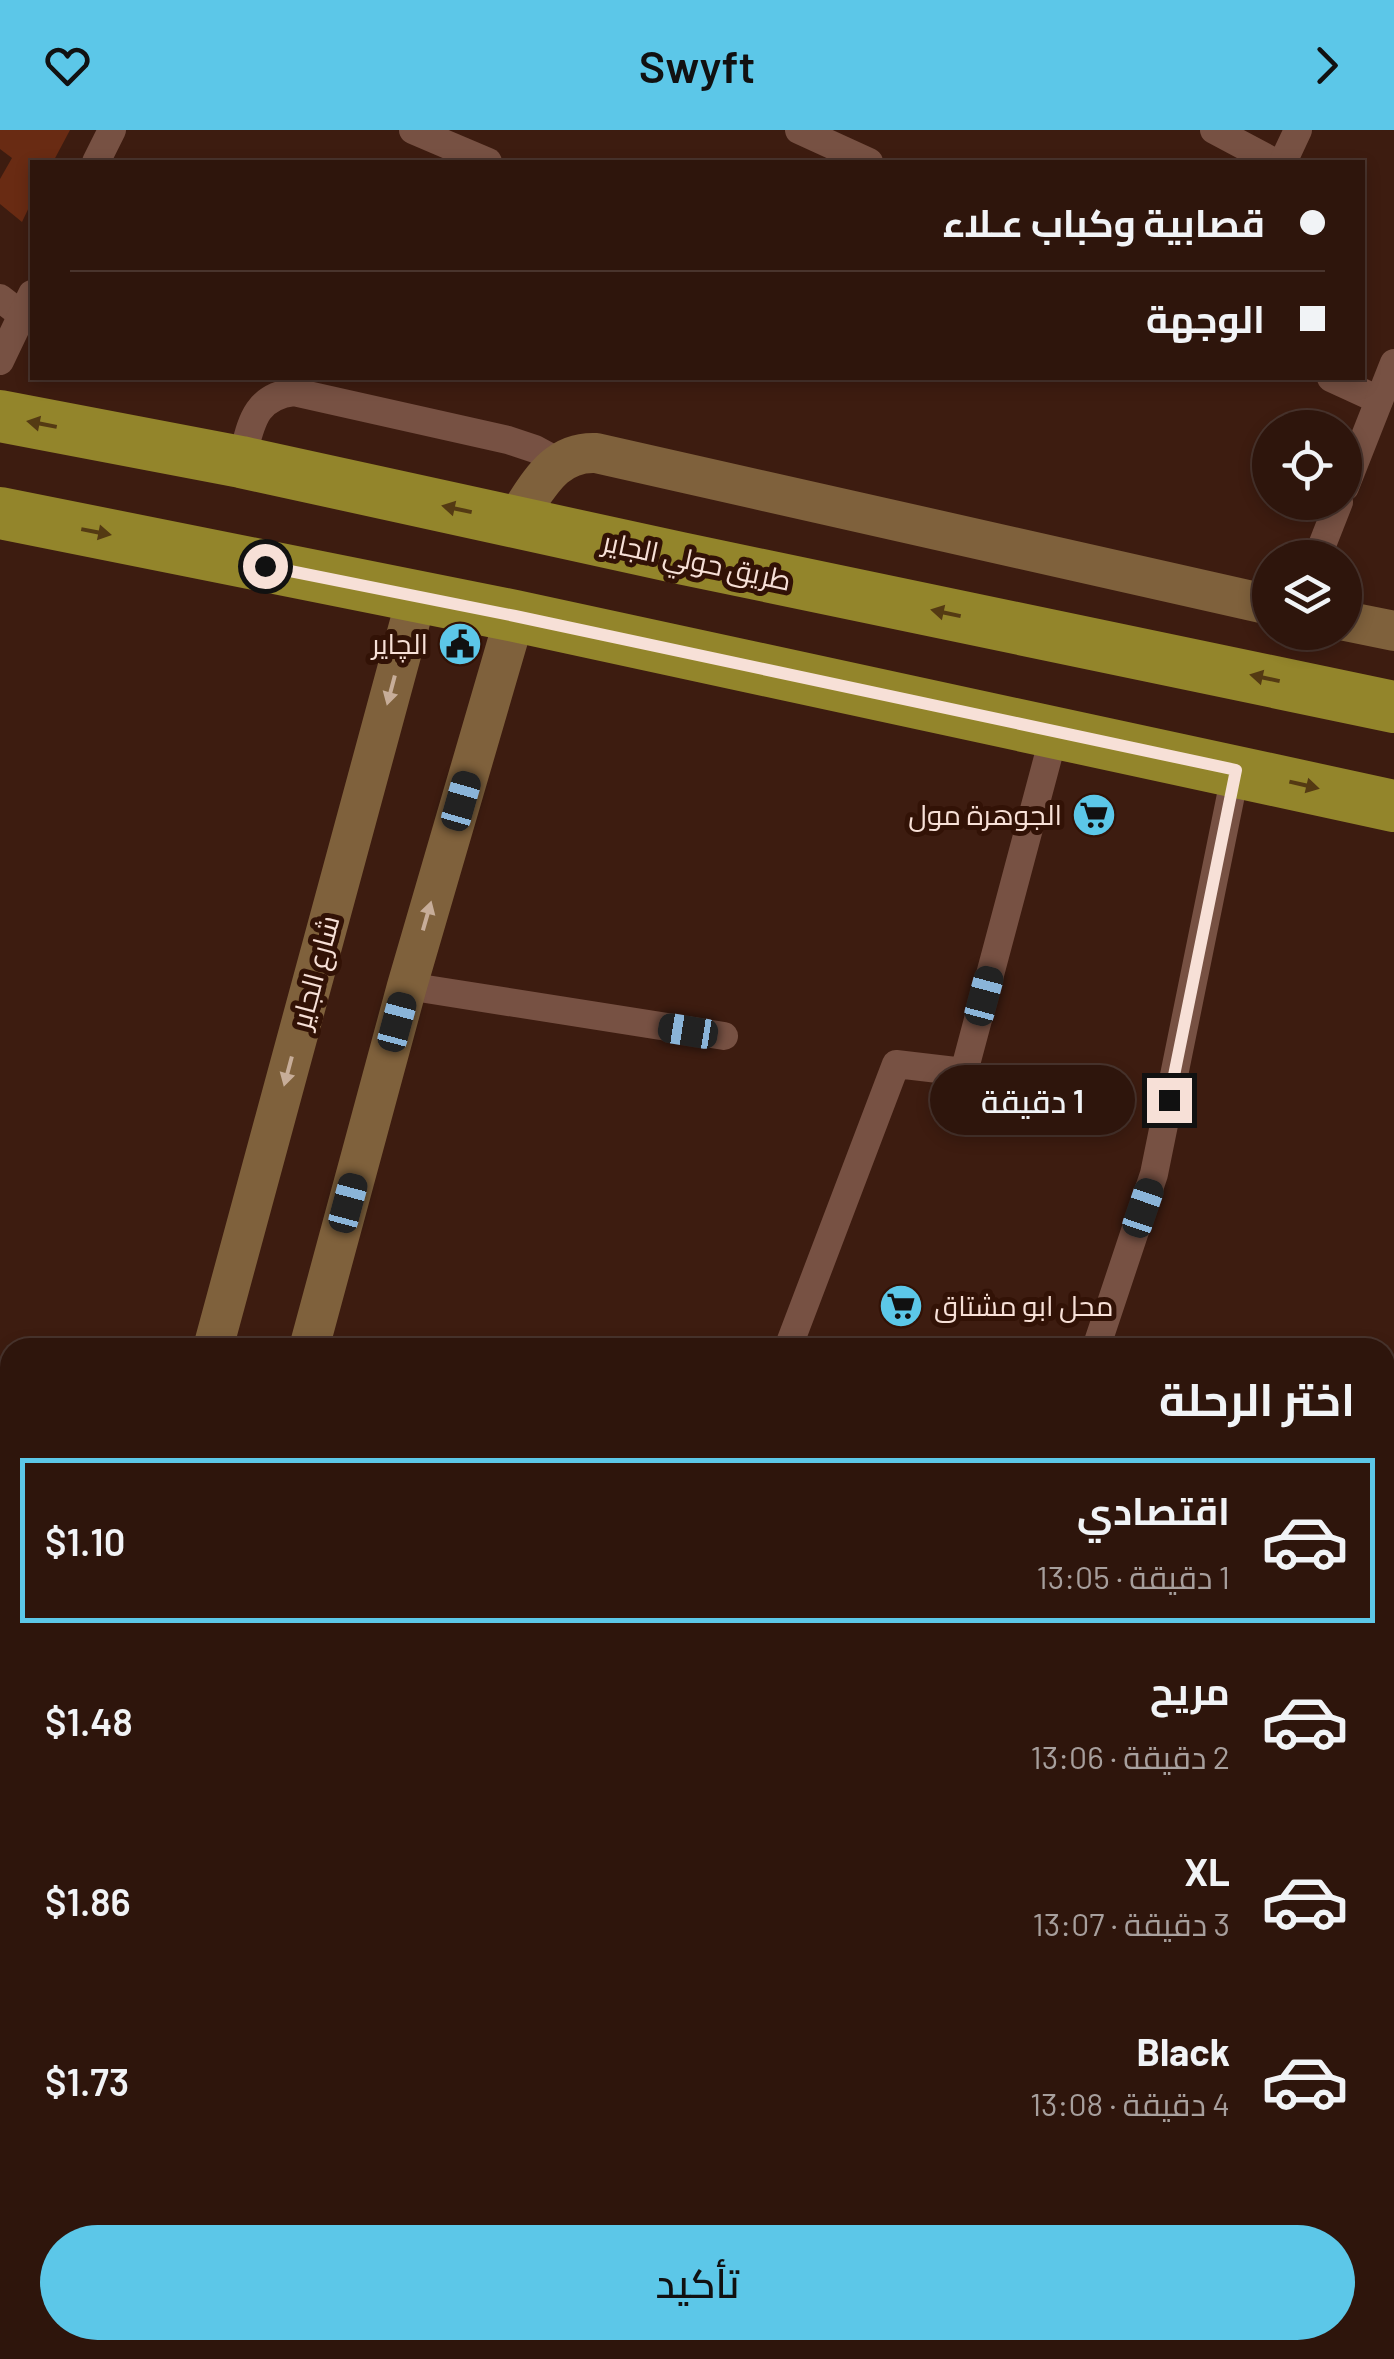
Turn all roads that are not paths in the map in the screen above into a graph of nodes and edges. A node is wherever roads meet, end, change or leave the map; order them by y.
1 (112, 130) edge
2 (413, 130) edge
3 (800, 130) edge
4 (1214, 130) edge
5 (1298, 130) edge
6 (97, 160) edge
7 (483, 160) edge
8 (865, 160) edge
9 (1270, 160) edge
10 (1283, 160) edge
11 (18, 302) edge
12 (0, 361) edge
13 (1394, 363) edge
14 (1335, 380) edge
15 (1378, 400) junction
16 (0, 416) edge
17 (1362, 442) edge
18 (241, 462) junction
19 (559, 462) junction
20 (0, 513) edge
21 (514, 521) junction
22 (417, 596) junction
23 (1252, 601) edge
24 (515, 616) junction
25 (1362, 624) edge
26 (1394, 631) edge
27 (1394, 706) edge
28 (1055, 730) junction
29 (1236, 770) junction
30 (1394, 806) edge
31 (406, 986) junction
32 (724, 1036) dead end
33 (215, 1338) edge
34 (312, 1338) edge
35 (792, 1338) edge
36 (1099, 1338) edge

1 - 6 street
2 - 7 street
3 - 8 street
4 - 9 street
5 - 10 street
11 - 12 street
13 - 15 street
14 - 15 street
15 - 17 street
18 -> 16 highway, طريق حولي الجاير
18 - 19 street
21 -> 18 highway, طريق حولي الجاير
19 - 21 street
19 - 23 street
20 -> 22 highway
27 -> 21 highway, طريق حولي الجاير
22 - 24 highway
22 -> 33 street, شارع الجاير
24 - 28 highway
31 -> 24 street
25 - 26 street
28 - 29 highway
28 - 35 street
29 -> 30 highway
29 - 36 street
31 - 32 street
31 - 34 street

